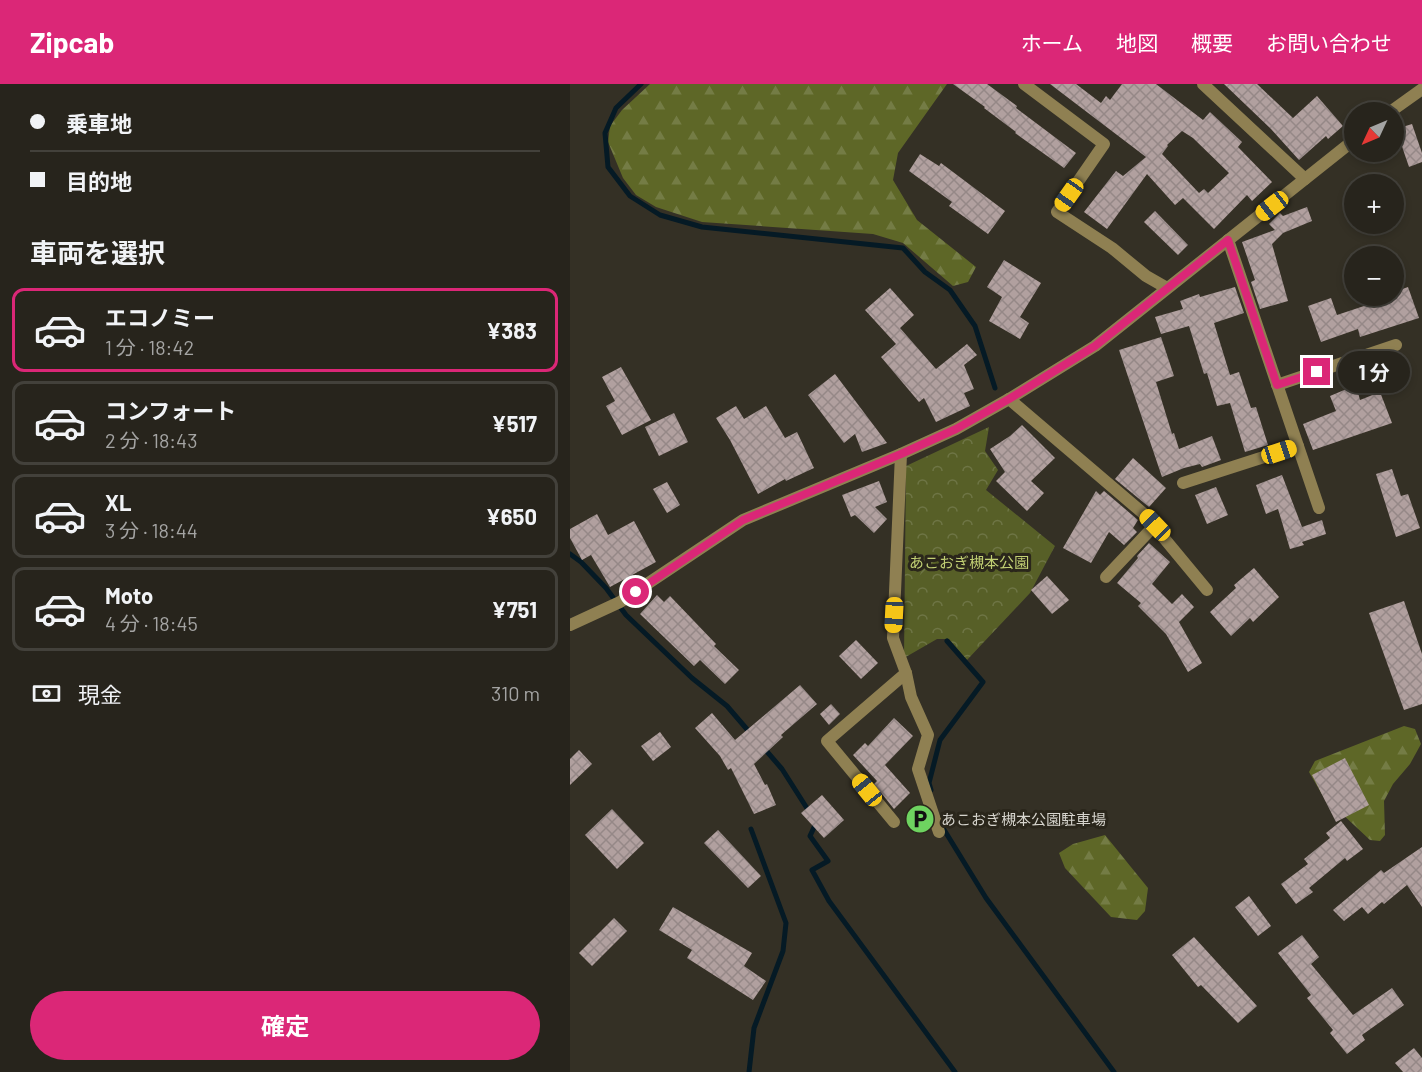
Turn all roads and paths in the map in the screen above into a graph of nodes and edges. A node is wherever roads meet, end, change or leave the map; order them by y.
1 (1024, 84) edge
2 (1203, 84) edge
3 (1422, 89) edge
4 (1404, 102) edge
5 (1344, 148) edge
6 (1305, 180) junction
7 (1228, 240) junction
8 (1167, 288) junction
9 (1396, 345) dead end
10 (1277, 385) junction
11 (1009, 399) junction
12 (1298, 446) junction
13 (901, 454) junction
14 (1183, 483) dead end
15 (1319, 508) dead end
16 (1155, 525) junction
17 (1106, 577) dead end
18 (1207, 590) dead end
19 (570, 625) edge
20 (906, 673) junction
21 (894, 822) dead end
22 (939, 832) dead end

1 - 8 street
2 - 6 street
3 - 4 street
5 - 6 street
6 - 7 street
7 - 8 street
7 - 10 street
8 - 11 street
9 - 10 street
10 - 12 street
11 - 13 street
11 - 16 street
12 - 14 street
12 - 15 street
13 - 19 street
13 - 20 street
16 - 17 street
16 - 18 street
20 - 21 street
20 - 22 street

